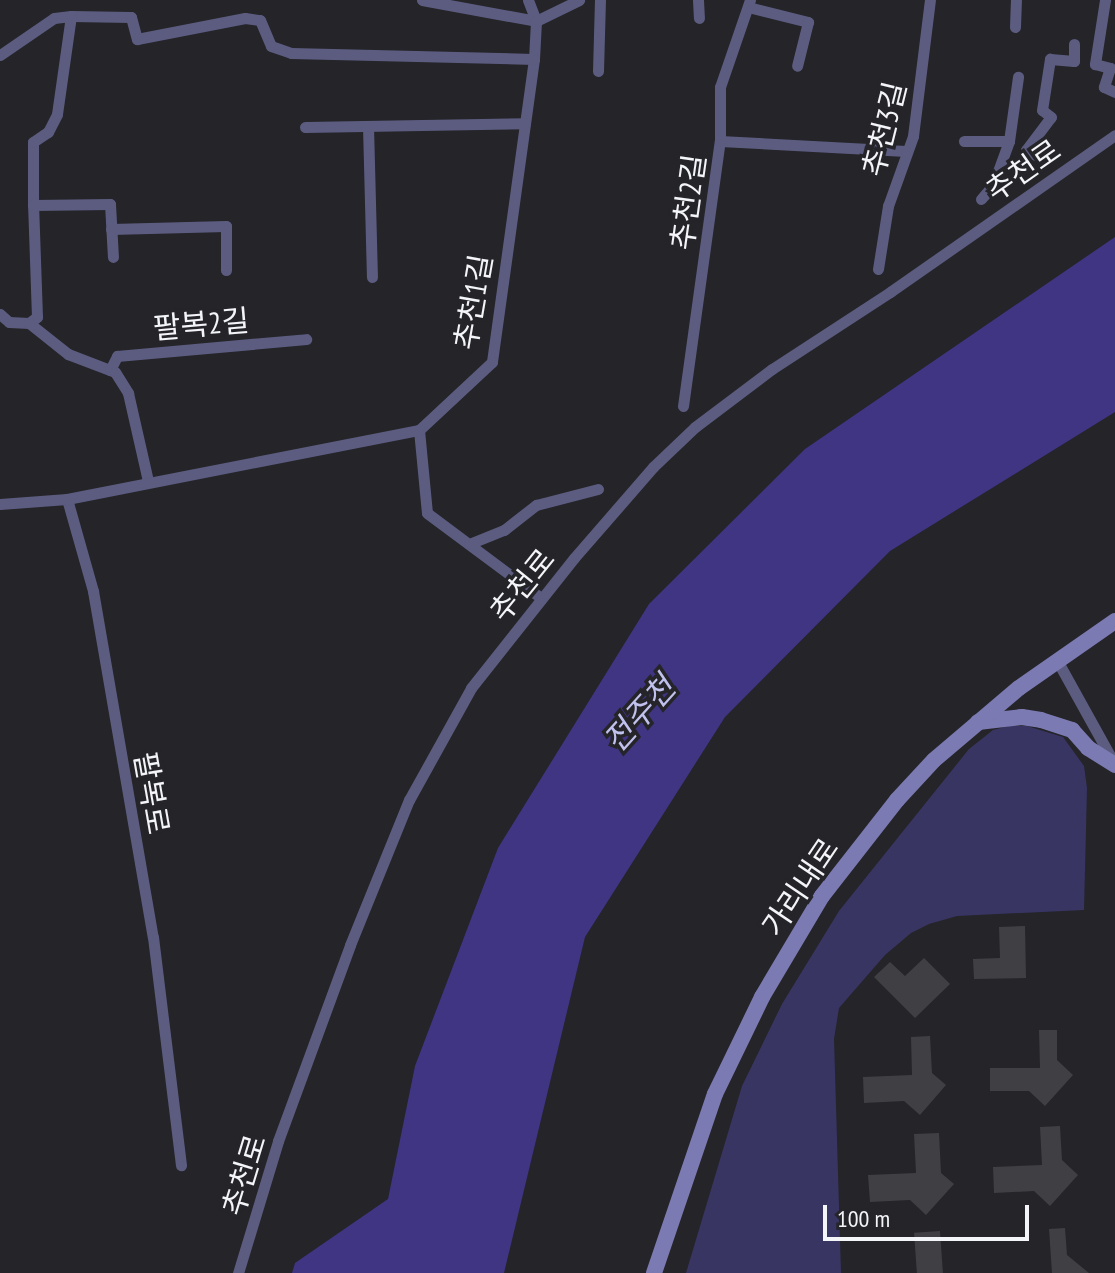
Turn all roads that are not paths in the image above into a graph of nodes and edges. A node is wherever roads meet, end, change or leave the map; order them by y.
1 (422, 0) edge
2 (528, 0) edge
3 (579, 0) edge
4 (600, 0) edge
5 (698, 0) edge
6 (930, 0) edge
7 (1016, 0) edge
8 (1105, 0) edge
9 (473, 4) edge
10 (749, 4) edge
11 (71, 16) junction
12 (699, 18) dead end
13 (536, 21) junction
14 (1015, 27) dead end
15 (1074, 44) dead end
16 (0, 55) edge
17 (534, 59) junction
18 (797, 66) dead end
19 (598, 71) dead end
20 (1018, 77) dead end
21 (1115, 92) edge
22 (525, 123) junction
23 (368, 126) junction
24 (305, 127) dead end
25 (1115, 135) edge
26 (720, 141) junction
27 (964, 141) dead end
28 (1009, 141) junction
29 (906, 151) junction
30 (1041, 158) dead end
31 (981, 199) dead end
32 (33, 205) junction
33 (111, 229) junction
34 (113, 257) dead end
35 (878, 269) dead end
36 (226, 270) dead end
37 (372, 277) dead end
38 (0, 314) edge
39 (29, 323) junction
40 (306, 339) dead end
41 (110, 370) junction
42 (683, 406) dead end
43 (419, 430) junction
44 (148, 481) junction
45 (598, 489) dead end
46 (67, 499) junction
47 (0, 504) edge
48 (469, 544) junction
49 (541, 598) junction
50 (1115, 621) edge
51 (1058, 662) junction
52 (976, 722) junction
53 (1115, 764) edge
54 (181, 1165) dead end
55 (238, 1273) edge
56 (654, 1273) edge

1 - 9 street
2 - 13 street
3 - 13 street
4 - 19 street
5 - 12 street
6 - 29 street, 추천3길
7 - 14 street
8 - 21 street
9 - 13 street
10 - 18 street, 추천2길
10 - 26 street, 추천2길
11 - 16 street
11 - 17 street
11 - 32 street
13 - 17 street, 추천1길
15 - 30 street, 추천로
17 - 22 street, 추천1길
20 - 28 street, 추천로
22 - 23 street
22 - 43 street, 추천1길
23 - 24 street
23 - 37 street
25 - 49 street, 추천로
26 - 29 street
26 - 42 street, 추천2길
27 - 28 street, 추천로
28 - 31 street, 추천로
29 - 35 street, 추천3길
32 - 33 street
32 - 39 street
33 - 34 street
33 - 36 street, 팔복2길
38 - 39 street
39 - 41 street
40 - 41 street, 팔복2길
41 - 44 street
43 - 44 street
43 - 48 street
44 - 46 street
45 - 48 street, 추천로
46 - 47 street
46 - 54 street, 팔복로
48 - 49 street
49 - 55 street, 추천로
50 - 51 street, 가리내로
51 - 52 street, 가리내로
51 - 53 street
52 - 53 street
52 - 56 street, 가리내로

